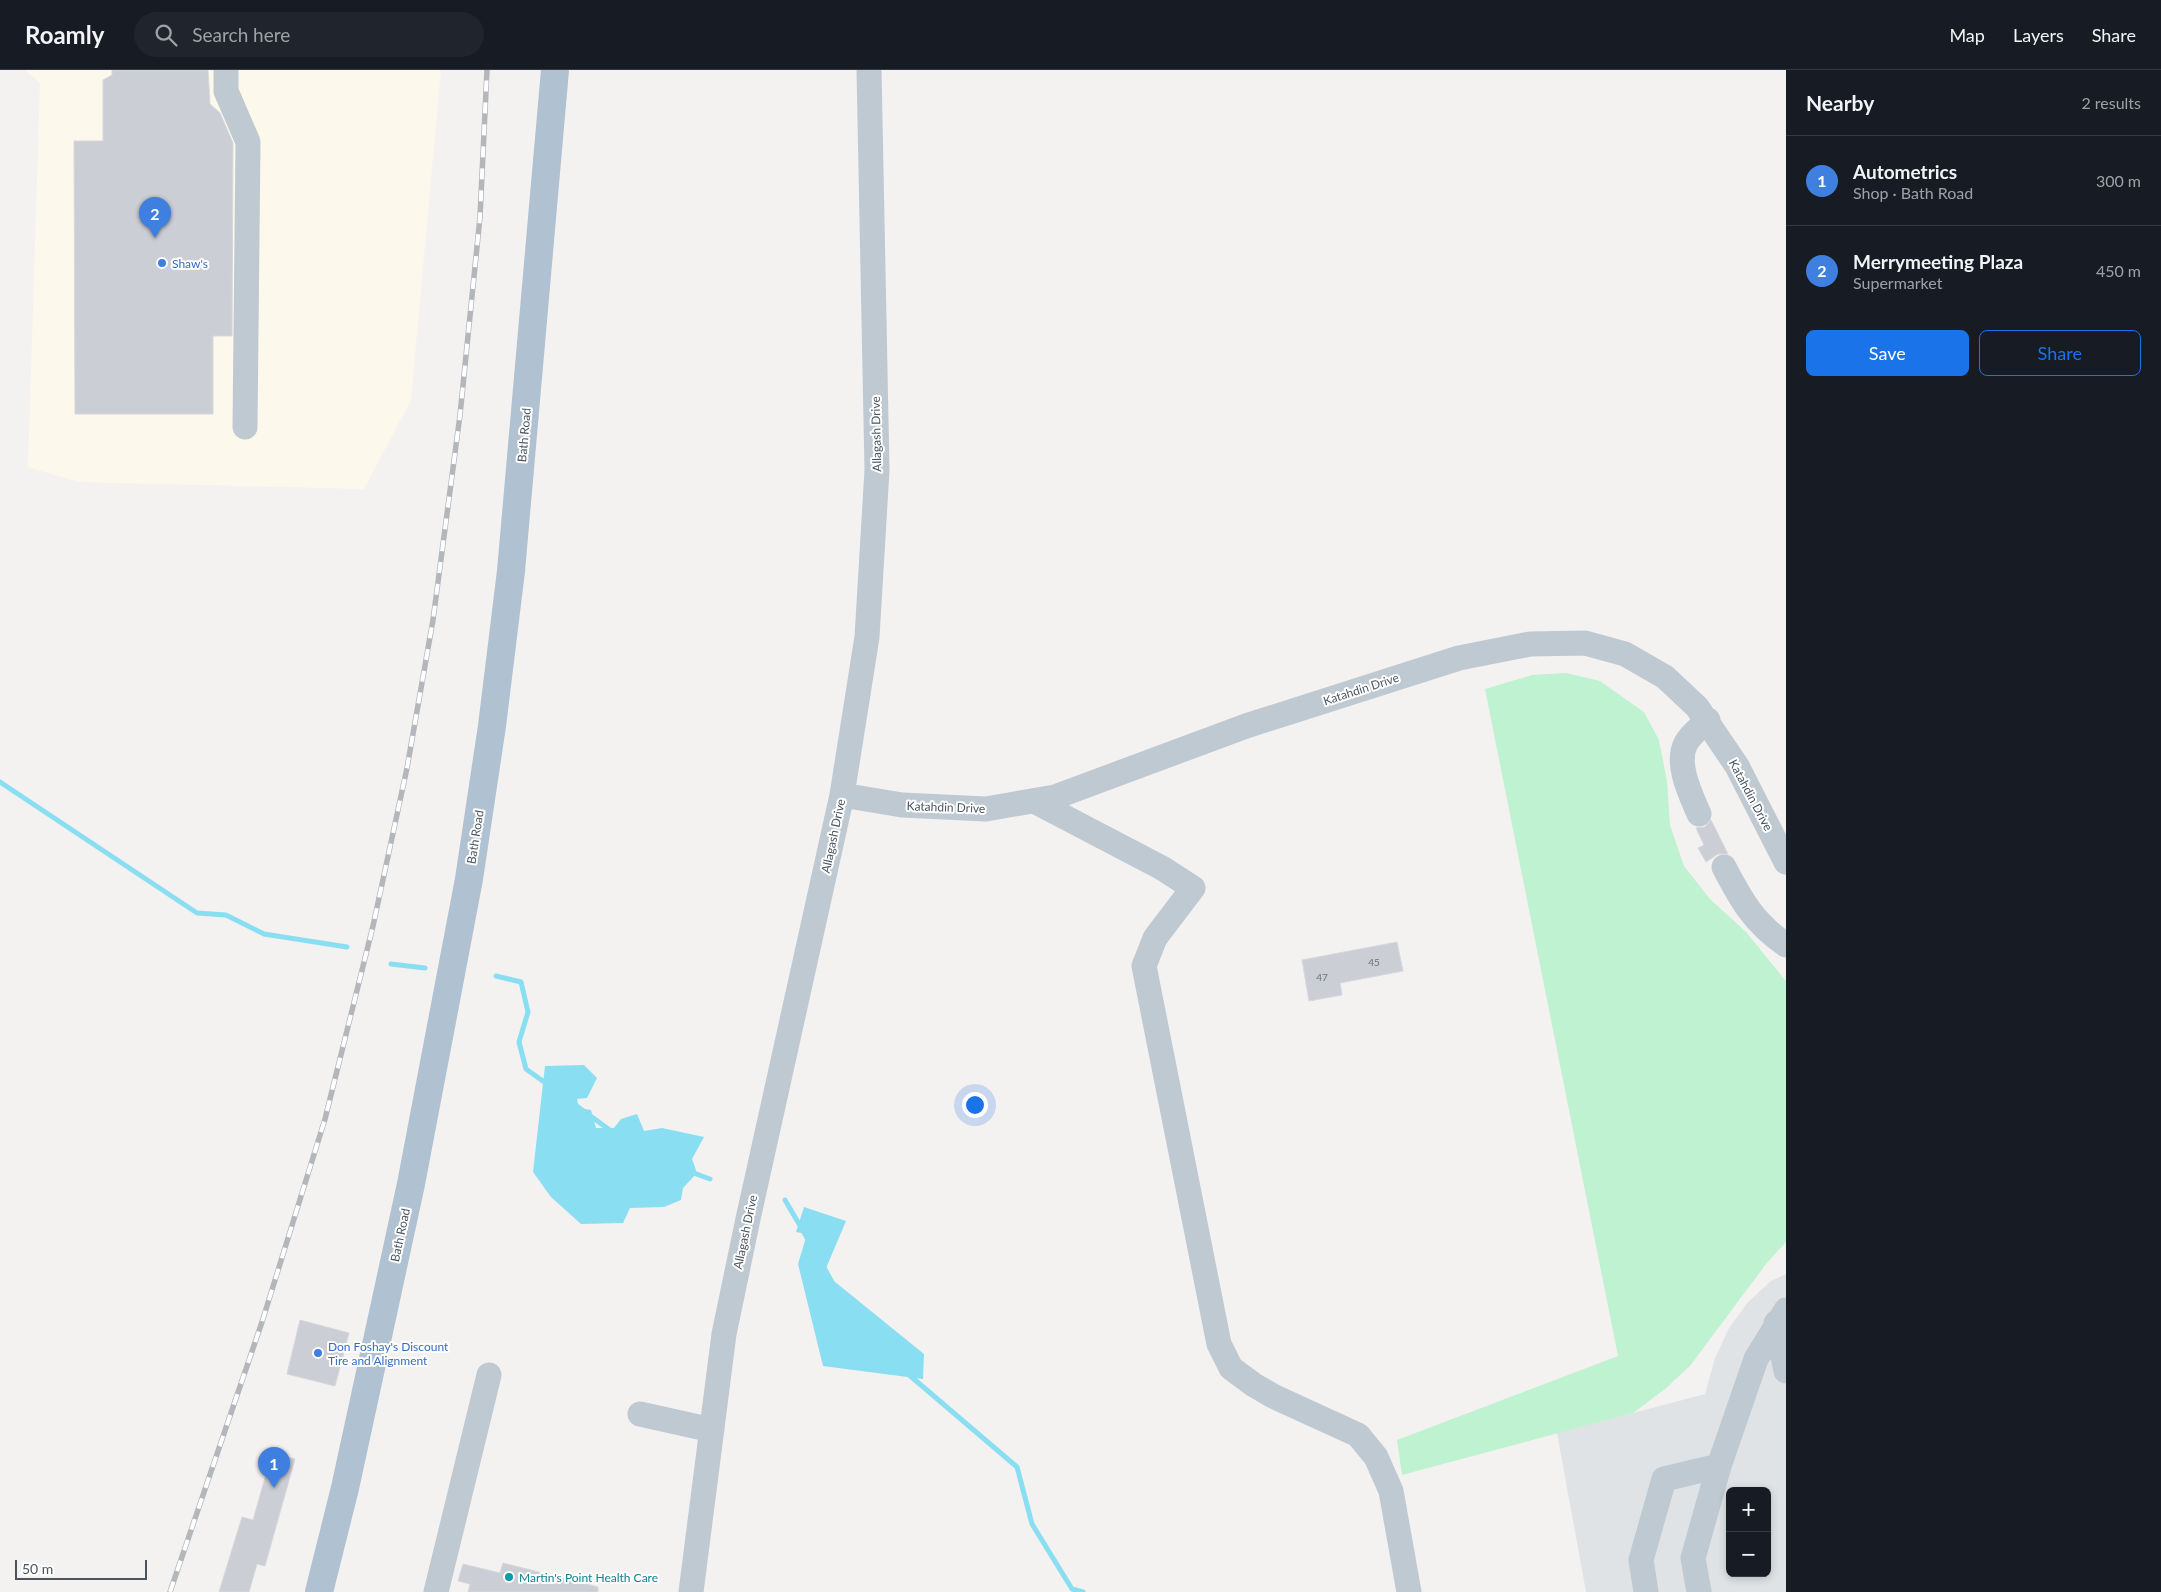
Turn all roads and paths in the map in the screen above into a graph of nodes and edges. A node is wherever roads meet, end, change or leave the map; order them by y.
1 (226, 70) edge
2 (555, 70) edge
3 (869, 70) edge
4 (246, 426) dead end
5 (1708, 720) junction
6 (842, 795) junction
7 (1034, 801) junction
8 (1700, 814) dead end
9 (1786, 862) edge
10 (1724, 867) dead end
11 (1786, 945) edge
12 (1781, 1317) edge
13 (1786, 1371) edge
14 (489, 1375) dead end
15 (640, 1414) dead end
16 (712, 1430) junction
17 (1719, 1466) junction
18 (319, 1592) edge
19 (436, 1592) edge
20 (691, 1592) edge
21 (1408, 1592) edge
22 (1646, 1592) edge
23 (1699, 1592) edge

1 - 4 street
2 - 18 main road, Bath Road
3 - 6 street, Allagash Drive
5 - 7 street, Katahdin Drive
5 - 8 street
5 - 9 street, Katahdin Drive
6 - 7 street, Katahdin Drive
6 - 16 street, Allagash Drive
7 - 21 street
10 - 11 street
12 - 13 street
12 - 17 street
14 - 19 street
15 - 16 street
16 - 20 street, Allagash Drive
17 - 22 street
17 - 23 street

